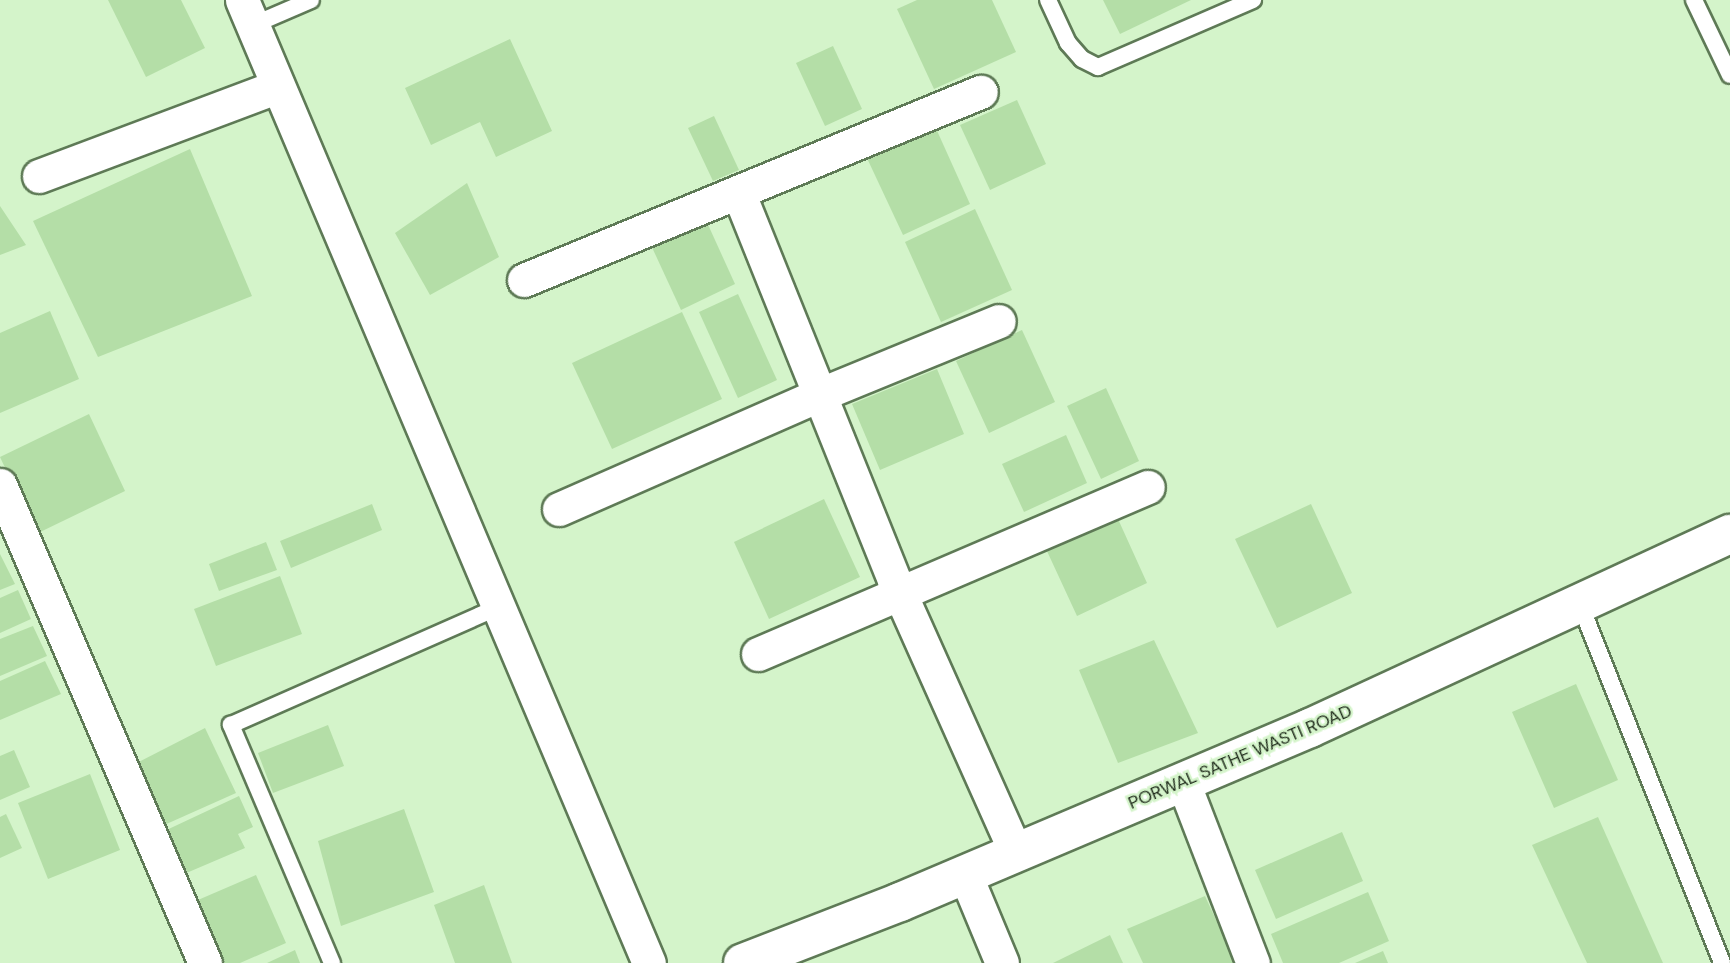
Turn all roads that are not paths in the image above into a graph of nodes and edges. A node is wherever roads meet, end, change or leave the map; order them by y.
1 (311, 0) edge
2 (1048, 0) edge
3 (1253, 0) edge
4 (1694, 0) edge
5 (247, 13) edge
6 (1730, 75) edge
7 (278, 86) junction
8 (981, 92) dead end
9 (39, 176) dead end
10 (739, 194) junction
11 (524, 280) dead end
12 (999, 321) dead end
13 (821, 394) junction
14 (0, 485) edge
15 (1148, 487) dead end
16 (559, 509) dead end
17 (1730, 534) edge
18 (900, 592) junction
19 (1579, 602) junction
20 (499, 607) junction
21 (758, 654) dead end
22 (1183, 782) junction
23 (1016, 853) junction
24 (965, 874) junction
25 (754, 961) edge
26 (205, 963) edge
27 (332, 963) edge
28 (649, 963) edge
29 (1002, 963) edge
30 (1253, 963) edge
31 (1722, 963) edge

1 - 5 lane
2 - 3 lane
4 - 6 lane
5 - 7 street
7 - 9 street
7 - 20 street
8 - 10 street
10 - 11 street
10 - 13 street
12 - 13 street
13 - 16 street
13 - 18 street
14 - 26 street
15 - 18 street
17 - 19 street, PORWAL SATHE WASTI ROAD
18 - 21 street
18 - 23 street
19 - 22 street, PORWAL SATHE WASTI ROAD
19 - 31 lane
20 - 27 lane
20 - 28 street
22 - 23 street, PORWAL SATHE WASTI ROAD
22 - 30 street
23 - 24 street, PORWAL SATHE WASTI ROAD
24 - 25 street, PORWAL SATHE WASTI ROAD
24 - 29 street

